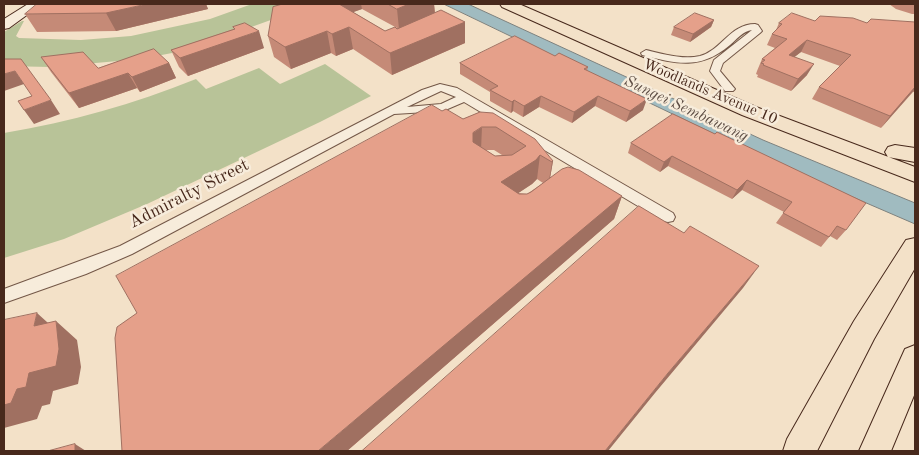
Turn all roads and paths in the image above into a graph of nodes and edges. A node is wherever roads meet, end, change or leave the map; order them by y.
1 (28, 4) edge
2 (36, 4) edge
3 (507, 4) edge
4 (532, 4) edge
5 (4, 20) edge
6 (4, 25) edge
7 (646, 53) junction
8 (729, 89) junction
9 (465, 97) junction
10 (386, 114) junction
11 (905, 154) edge
12 (915, 160) edge
13 (915, 174) edge
14 (668, 217) dead end
15 (915, 247) edge
16 (4, 296) edge
17 (915, 358) edge
18 (799, 451) edge
19 (875, 451) edge

1 - 5 main road
2 - 6 main road
3 - 13 main road, Woodlands Avenue 10
4 - 7 main road, Woodlands Avenue 10
7 - 8 main road, Woodlands Avenue 10
7 - 8 street
8 - 11 main road, Woodlands Avenue 10
9 - 10 street, Admiralty Street
9 - 10 street, Admiralty Street
9 - 14 street, Admiralty Street
10 - 16 street, Admiralty Street
11 - 12 main road, Woodlands Avenue 10
15 - 18 main road
17 - 19 main road

